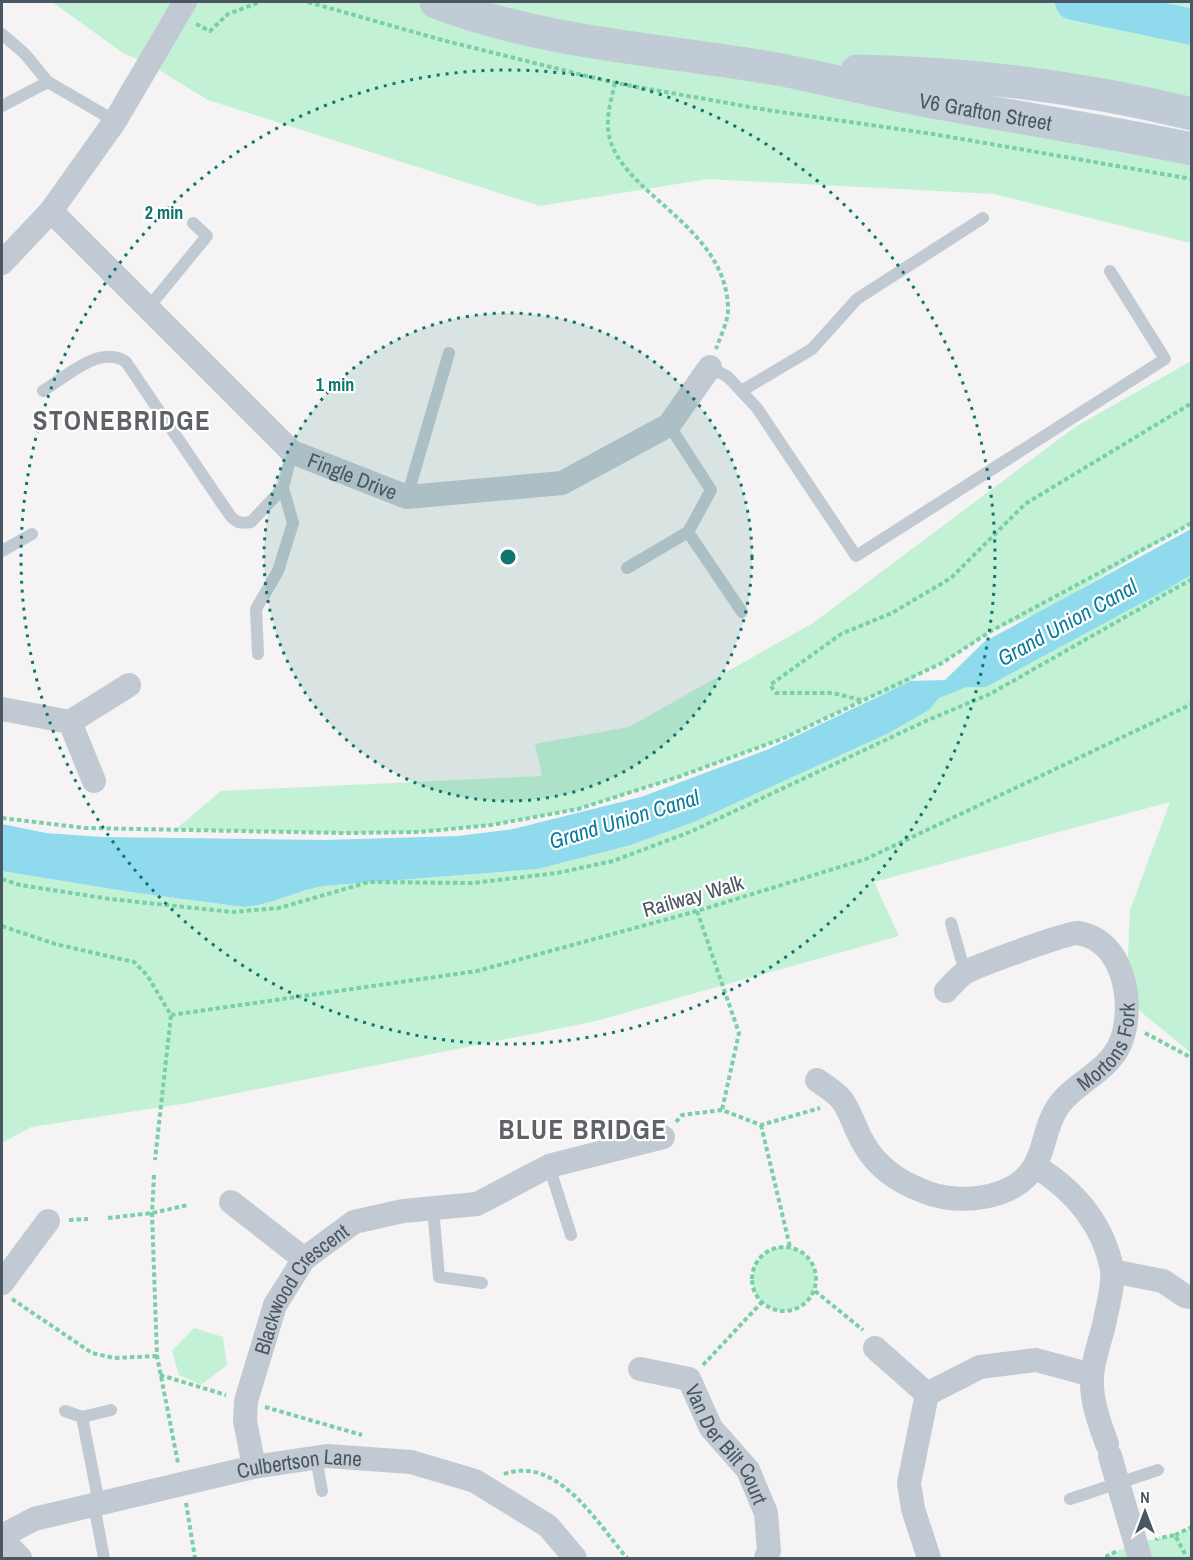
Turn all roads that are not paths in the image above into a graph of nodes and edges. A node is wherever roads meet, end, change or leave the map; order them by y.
1 (185, 2) edge
2 (436, 2) edge
3 (2, 34) edge
4 (780, 70) junction
5 (48, 82) junction
6 (2, 106) edge
7 (1191, 114) edge
8 (116, 121) junction
9 (1191, 149) edge
10 (51, 211) junction
11 (983, 219) dead end
12 (193, 223) dead end
13 (2, 263) edge
14 (1110, 271) dead end
15 (148, 308) junction
16 (449, 353) dead end
17 (710, 367) joint
18 (743, 390) junction
19 (43, 391) dead end
20 (669, 425) junction
21 (292, 452) junction
22 (283, 488) junction
23 (407, 497) junction
24 (688, 532) junction
25 (32, 534) dead end
26 (2, 552) edge
27 (627, 568) dead end
28 (742, 612) dead end
29 (258, 654) dead end
30 (129, 685) dead end
31 (2, 709) edge
32 (70, 722) junction
33 (93, 781) dead end
34 (951, 923) dead end
35 (965, 972) junction
36 (946, 991) dead end
37 (818, 1080) dead end
38 (663, 1137) road end
39 (549, 1166) junction
40 (1035, 1166) junction
41 (231, 1202) dead end
42 (433, 1208) junction
43 (48, 1221) dead end
44 (571, 1235) dead end
45 (304, 1259) junction
46 (1112, 1271) junction
47 (482, 1283) dead end
48 (6, 1290) edge
49 (1191, 1297) edge
50 (875, 1348) road end
51 (640, 1369) dead end
52 (1092, 1375) junction
53 (927, 1394) junction
54 (111, 1410) dead end
55 (65, 1411) dead end
56 (82, 1417) junction
57 (316, 1458) junction
58 (254, 1467) junction
59 (1158, 1470) dead end
60 (1118, 1483) junction
61 (322, 1491) dead end
62 (1070, 1499) dead end
63 (96, 1504) junction
64 (2, 1537) edge
65 (20, 1558) edge
66 (104, 1558) edge
67 (575, 1558) edge
68 (766, 1558) edge
69 (928, 1558) edge
70 (1140, 1558) edge

1 - 8 street
2 - 4 street, V6 Grafton Street
3 - 5 lane
4 - 7 street, V6 Grafton Street
4 - 9 street, V6 Grafton Street
5 - 6 lane
5 - 8 lane
8 - 10 street
10 - 13 street
10 - 15 street, Fingle Drive
11 - 18 lane
12 - 15 lane
14 - 18 lane
15 - 21 street, Fingle Drive
16 - 23 lane
17 - 18 lane
17 - 20 street, Fingle Drive
19 - 22 lane
20 - 23 street, Fingle Drive
20 - 24 lane
21 - 22 lane
21 - 23 street, Fingle Drive
22 - 29 lane
24 - 27 lane
24 - 28 lane
25 - 26 lane
30 - 32 street
31 - 32 street
32 - 33 street
34 - 35 lane
35 - 36 street, Mortons Fork
35 - 40 street, Mortons Fork
37 - 40 street, Mortons Fork
38 - 39 street, Blackwood Crescent
39 - 42 street, Blackwood Crescent
39 - 44 lane
40 - 46 street
41 - 45 street
42 - 45 street, Blackwood Crescent
42 - 47 lane
43 - 48 street
45 - 58 street, Blackwood Crescent
46 - 49 street
46 - 52 street
50 - 53 street
51 - 68 street, Van Der Bilt Court
52 - 53 street
52 - 60 street
53 - 69 street
54 - 56 lane
55 - 56 lane
56 - 63 lane
57 - 58 street, Culbertson Lane
57 - 61 lane
57 - 67 street, Culbertson Lane
58 - 63 street, Culbertson Lane
59 - 60 lane
60 - 62 lane
60 - 70 street
63 - 64 street, Culbertson Lane
63 - 66 lane
64 - 65 street

